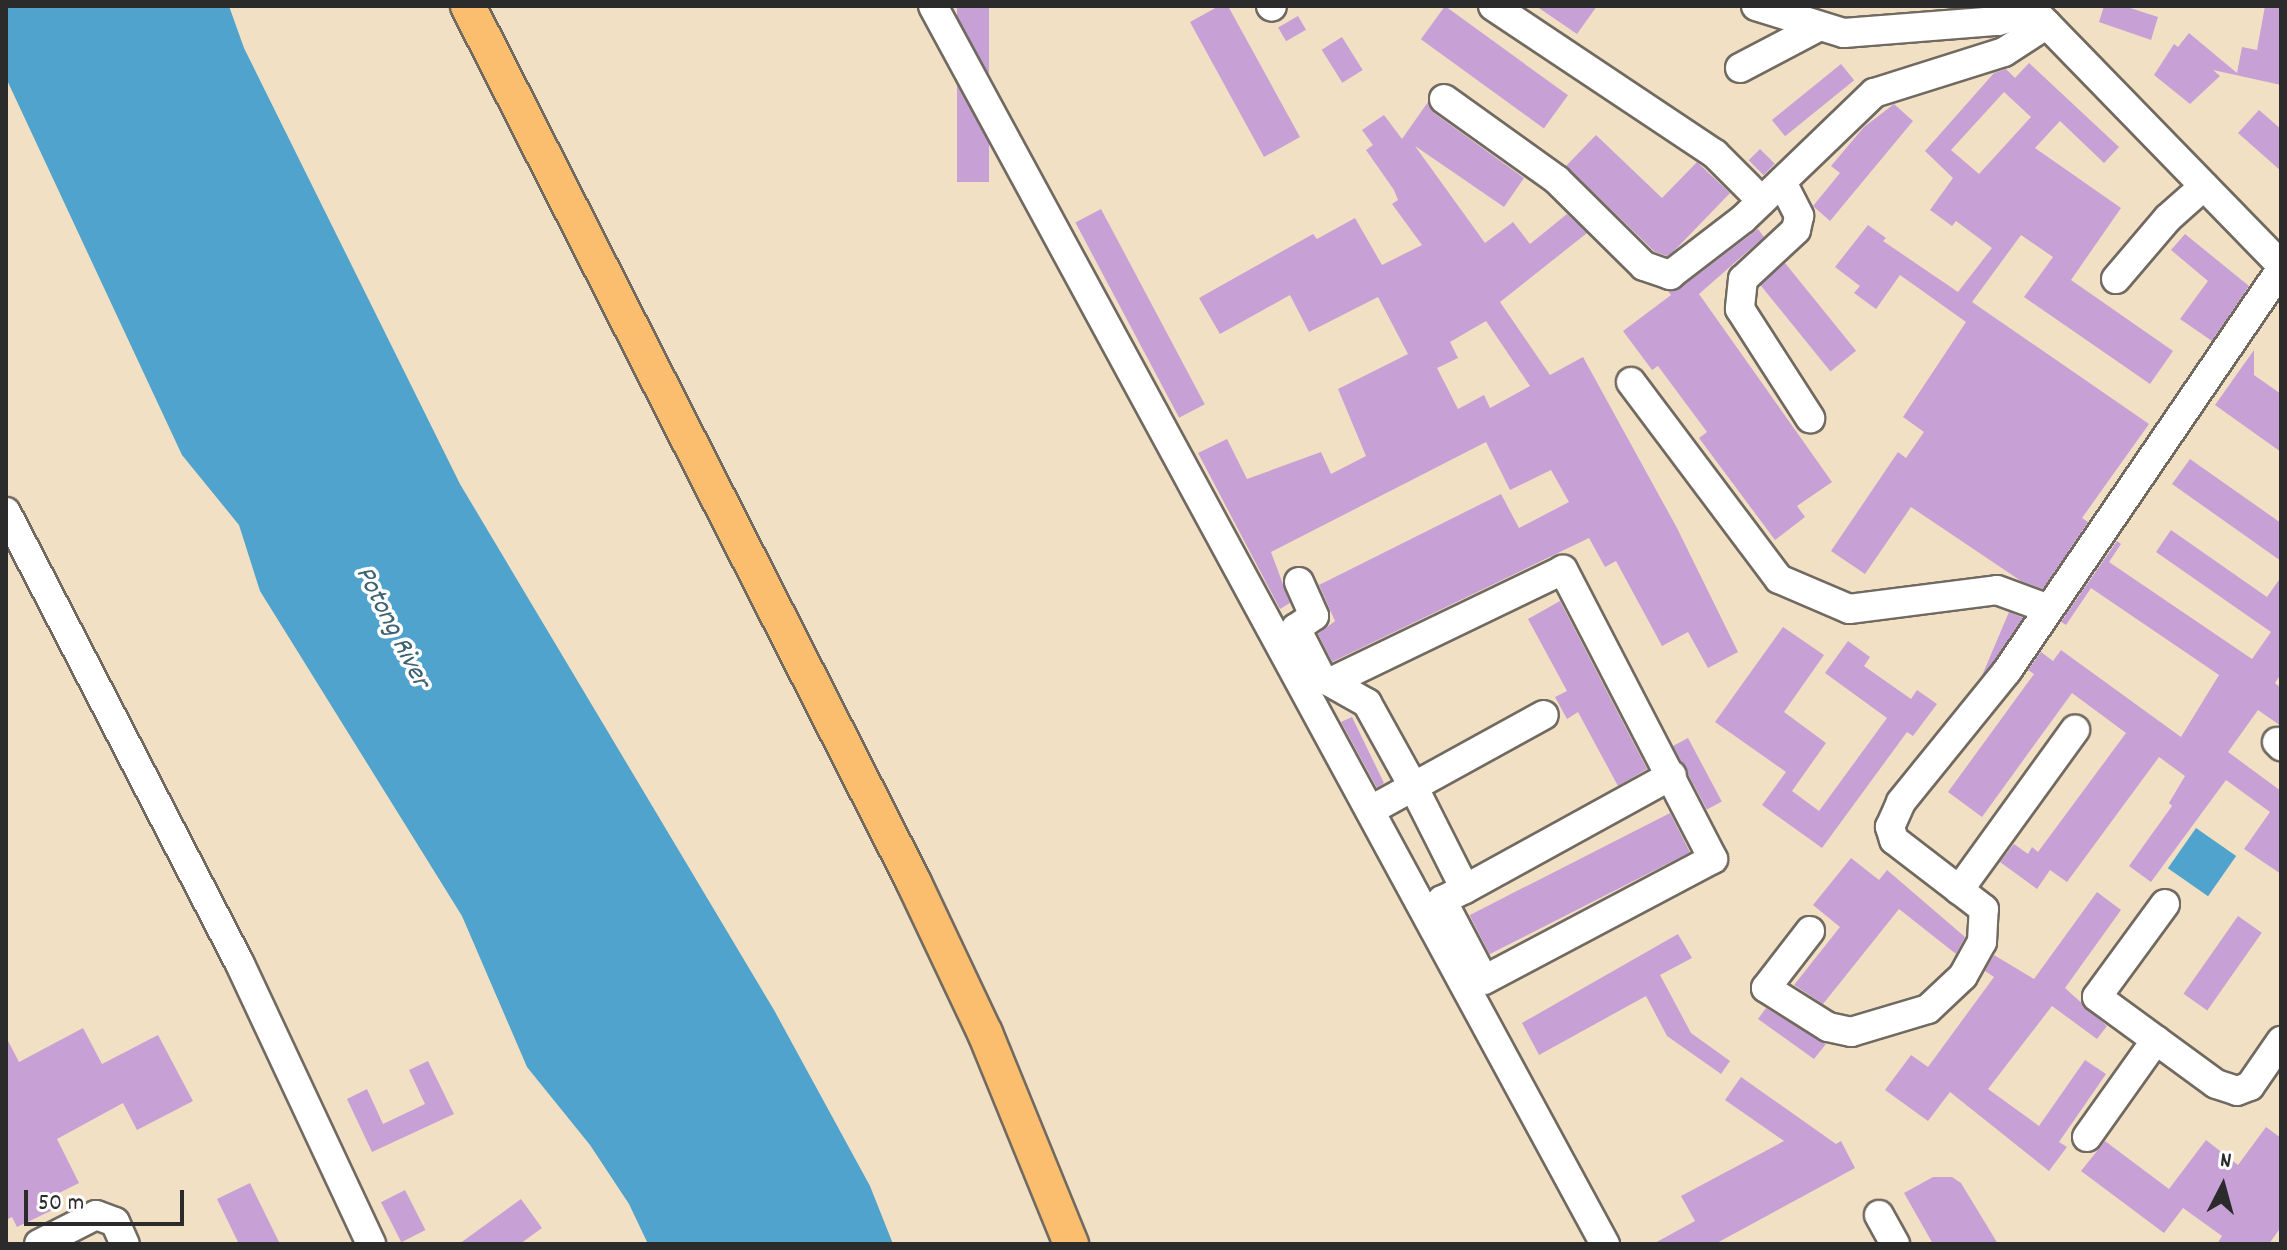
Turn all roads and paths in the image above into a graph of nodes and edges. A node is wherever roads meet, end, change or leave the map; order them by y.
1 (468, 6) edge
2 (933, 6) edge
3 (1493, 6) edge
4 (1756, 6) edge
5 (2036, 13) edge
6 (1818, 27) junction
7 (1740, 68) dead end
8 (1444, 99) dead end
9 (2204, 186) junction
10 (1772, 191) junction
11 (2281, 268) edge
12 (2116, 279) dead end
13 (1631, 382) dead end
14 (1810, 418) dead end
15 (6, 512) edge
16 (1299, 582) dead end
17 (2046, 608) junction
18 (1332, 681) junction
19 (1544, 715) dead end
20 (2075, 730) dead end
21 (1672, 775) junction
22 (1413, 786) junction
23 (1371, 810) junction
24 (1465, 889) junction
25 (1959, 890) junction
26 (2165, 904) dead end
27 (1810, 931) dead end
28 (2156, 1040) junction
29 (2281, 1041) edge
30 (2087, 1137) dead end
31 (1879, 1215) dead end
32 (39, 1244) edge
33 (125, 1244) edge
34 (371, 1244) edge
35 (1071, 1244) edge
36 (1605, 1244) edge
37 (1895, 1244) edge

1 - 35 main road
2 - 23 street
3 - 10 street
4 - 6 street
5 - 6 street
5 - 9 street
5 - 10 street
6 - 7 street
8 - 10 street
9 - 11 street
9 - 12 street
10 - 14 street
11 - 17 street
13 - 17 street
15 - 34 street
16 - 18 street
17 - 25 street
18 - 21 street
18 - 22 street
19 - 22 street
20 - 25 street
21 - 24 street
21 - 24 street
22 - 23 street
22 - 24 street
23 - 36 street
25 - 27 street
26 - 28 street
28 - 29 street
28 - 30 street
31 - 37 street
32 - 33 street

